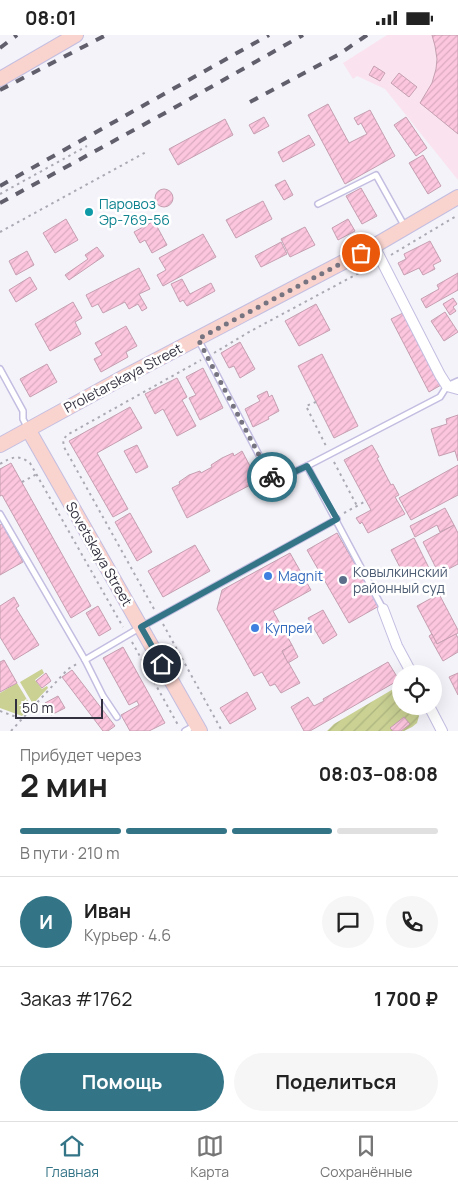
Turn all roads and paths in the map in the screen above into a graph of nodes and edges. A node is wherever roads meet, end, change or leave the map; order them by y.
1 (76, 35) edge
2 (0, 79) edge
3 (87, 146) dead end
4 (148, 151) dead end
5 (0, 194) edge
6 (458, 197) edge
7 (318, 204) dead end
8 (458, 215) edge
9 (405, 228) junction
10 (0, 232) edge
11 (374, 246) junction
12 (382, 260) junction
13 (198, 339) junction
14 (208, 356) junction
15 (0, 369) edge
16 (458, 381) edge
17 (447, 386) junction
18 (458, 389) edge
19 (28, 429) junction
20 (0, 445) edge
21 (0, 464) edge
22 (307, 466) junction
23 (37, 474) junction
24 (22, 482) dead end
25 (366, 501) dead end
26 (0, 514) edge
27 (336, 519) junction
28 (383, 609) joint
29 (159, 617) junction
30 (141, 627) junction
31 (128, 635) junction
32 (85, 660) junction
33 (407, 665) edge
34 (0, 711) edge
35 (434, 715) edge
36 (117, 717) dead end
37 (22, 719) junction
38 (194, 729) edge
39 (11, 731) edge
40 (181, 731) edge
41 (222, 731) edge
42 (442, 731) edge

1 - 2 street
3 - 5 path
4 - 10 path
6 - 9 street, Proletarskaya Street
7 - 9 lane
8 - 12 path
9 - 11 street, Proletarskaya Street
11 - 12 street
11 - 13 street, Proletarskaya Street
12 - 14 path
12 - 17 street
13 - 14 lane
13 - 19 street, Proletarskaya Street
14 - 22 lane
14 - 29 path
15 - 19 lane
16 - 17 lane
17 - 18 street
17 - 22 lane
19 - 20 street, Proletarskaya Street
19 - 30 street, Sovetskaya Street
21 - 23 path
22 - 27 lane
23 - 24 path
23 - 31 path
25 - 27 path
26 - 32 lane
27 - 28 lane
27 - 29 lane
28 - 33 street
29 - 30 lane
29 - 41 path
30 - 31 lane
30 - 38 street, Sovetskaya Street
31 - 32 lane
31 - 40 path
32 - 36 lane
32 - 37 path
34 - 37 path
35 - 42 street
37 - 39 path

